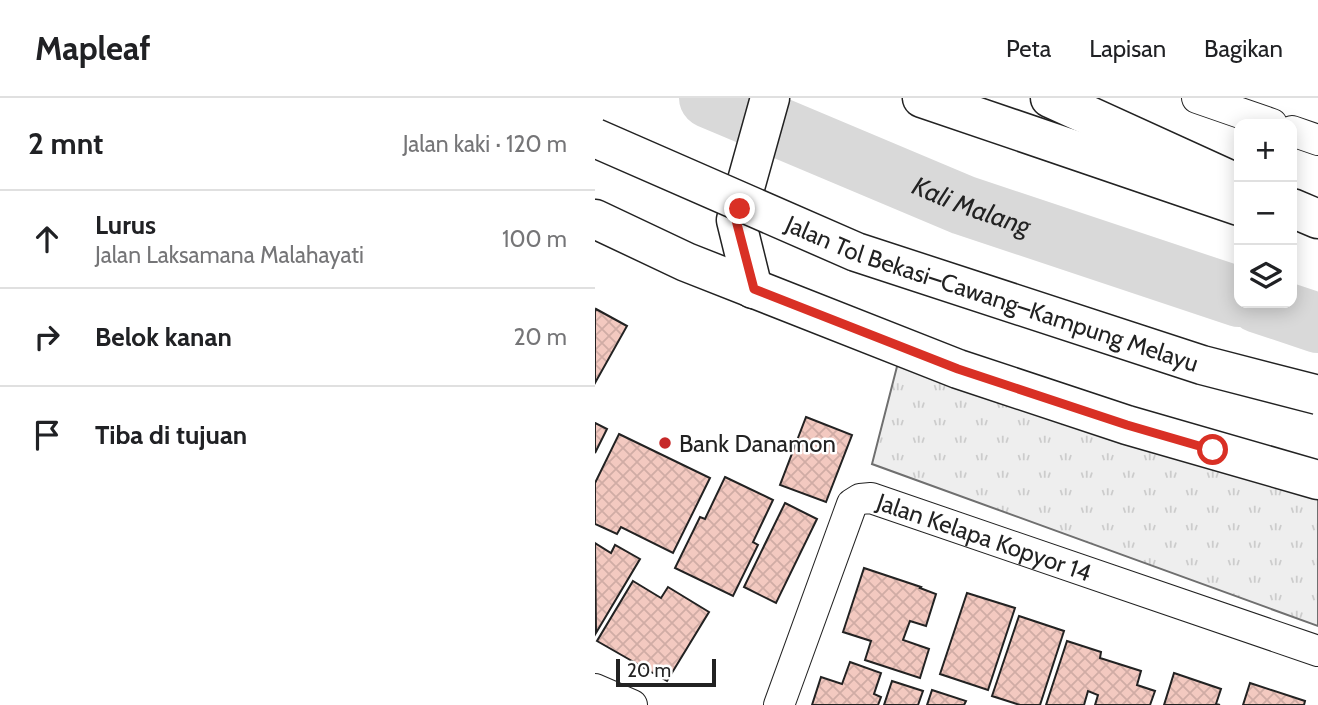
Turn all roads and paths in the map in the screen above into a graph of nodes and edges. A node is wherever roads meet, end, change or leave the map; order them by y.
1 (770, 98) edge
2 (922, 98) edge
3 (1050, 98) edge
4 (1196, 98) edge
5 (1257, 119) edge
6 (1297, 133) edge
7 (595, 138) edge
8 (1318, 141) edge
9 (1235, 182) edge
10 (1234, 204) edge
11 (1297, 210) edge
12 (738, 214) junction
13 (595, 219) edge
14 (1318, 219) edge
15 (1297, 225) edge
16 (1318, 232) edge
17 (686, 262) junction
18 (754, 289) junction
19 (1318, 394) edge
20 (1318, 480) edge
21 (1318, 651) edge
22 (595, 689) edge
23 (632, 705) edge
24 (779, 705) edge

1 - 12 main road
2 - 10 main road
3 - 9 main road
4 - 5 street
6 - 8 street
7 - 19 main road, Jalan Tol Bekasi–Cawang–Kampung Melayu, bridge
11 - 14 main road
12 - 17 main road
12 - 18 main road
13 - 17 main road
15 - 16 main road
17 - 18 main road
18 - 20 main road
21 - 24 street, Jalan Kelapa Kopyor 14
22 - 23 street

